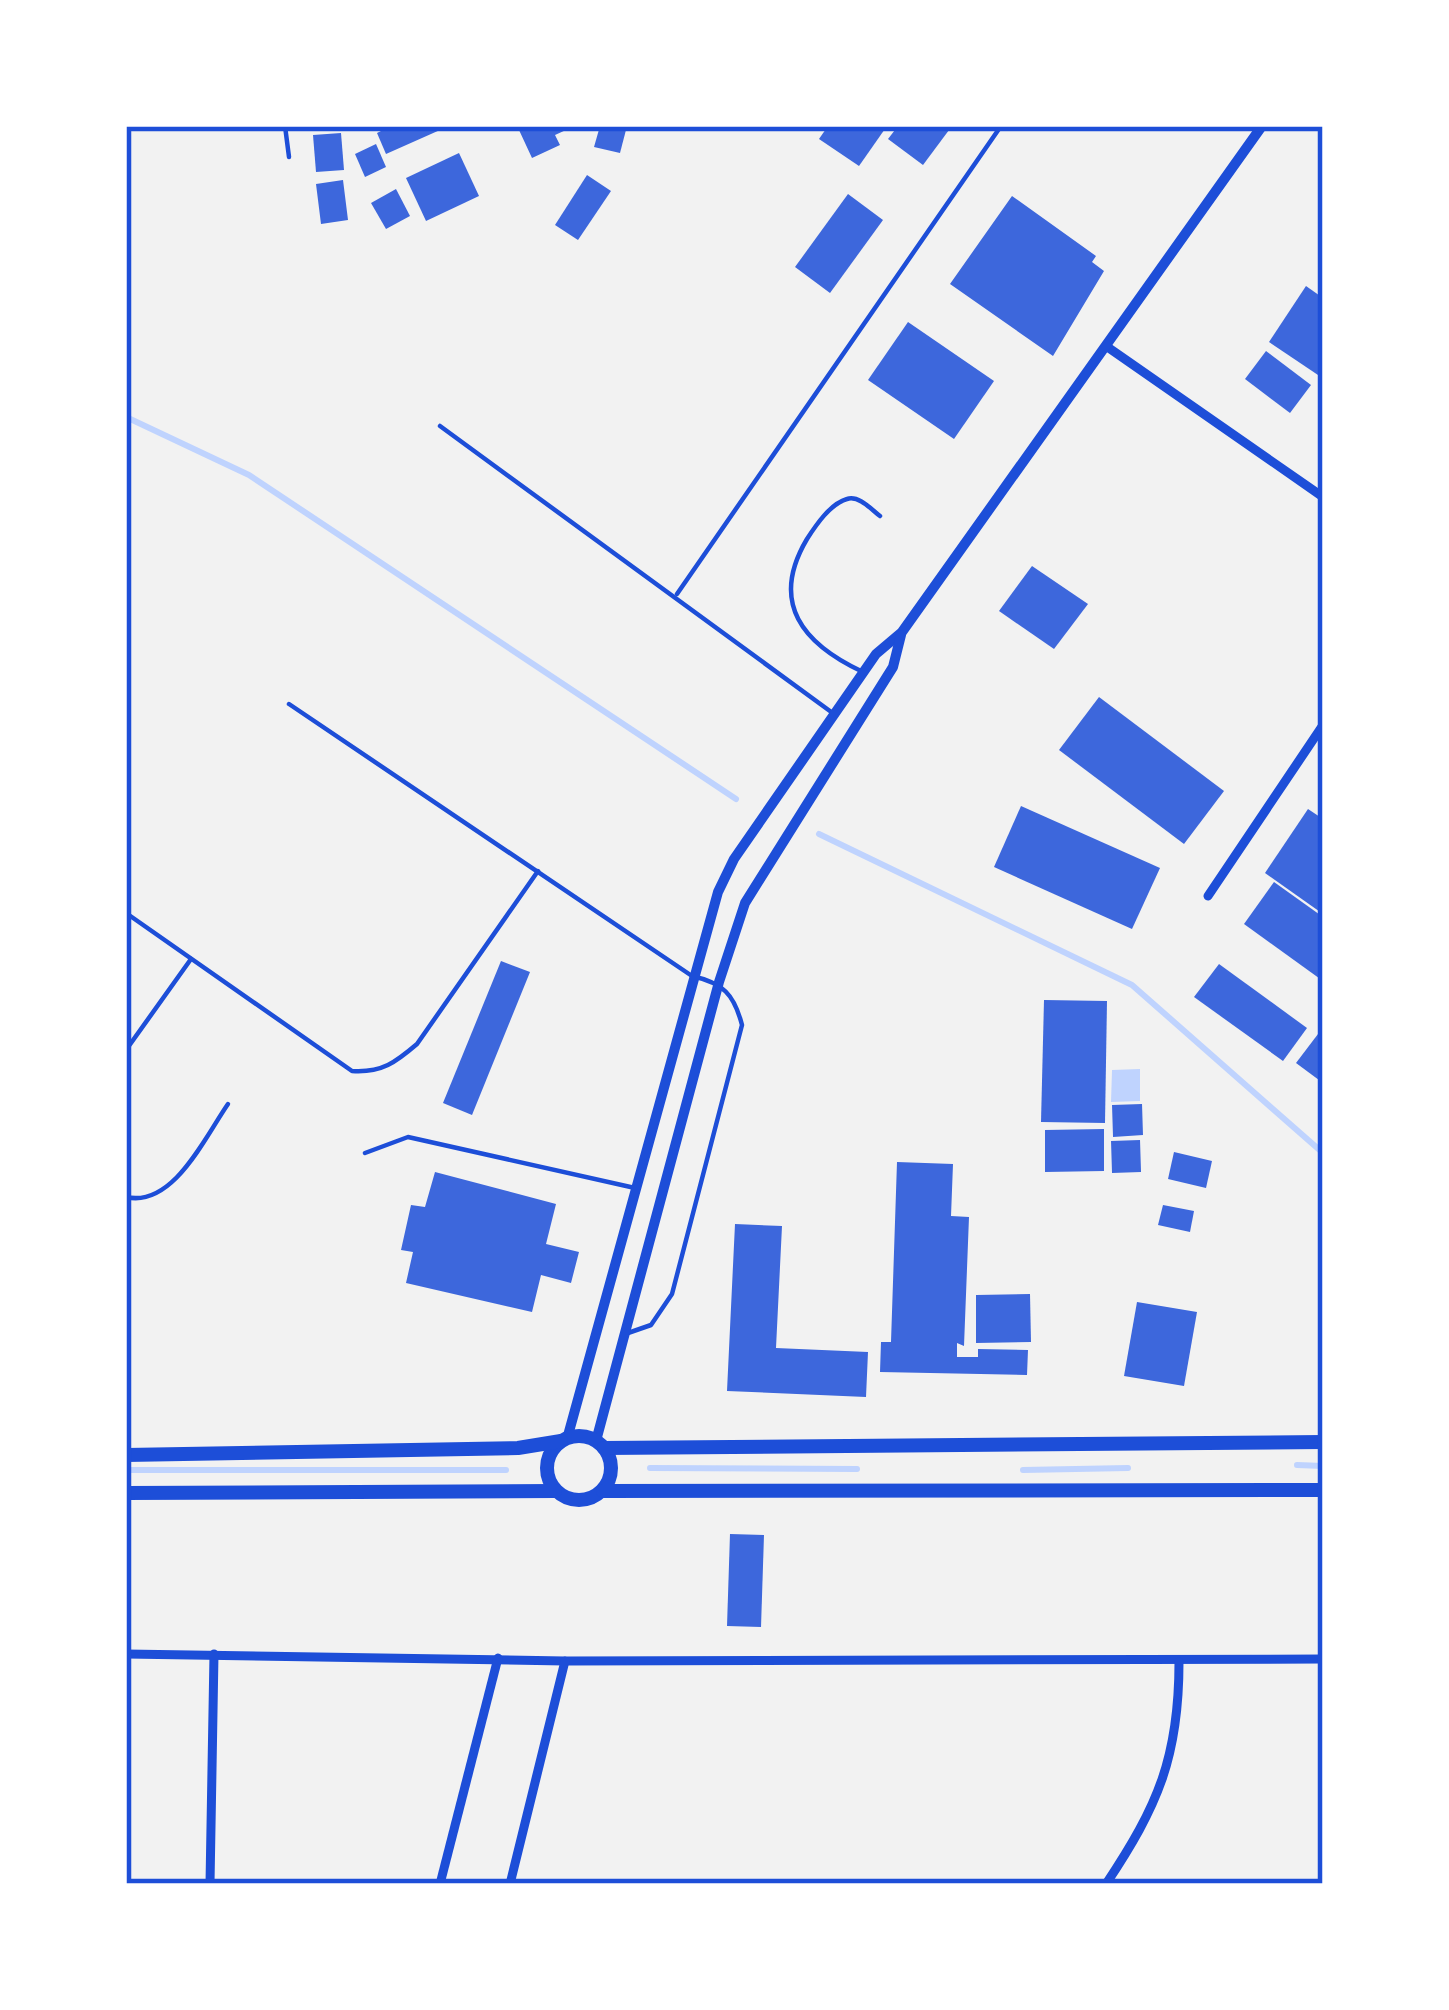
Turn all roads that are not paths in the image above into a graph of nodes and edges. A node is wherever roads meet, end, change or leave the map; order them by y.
1 (284, 126) edge
2 (1001, 126) edge
3 (1262, 126) edge
4 (289, 157) dead end
5 (1106, 346) junction
6 (440, 426) dead end
7 (1323, 497) edge
8 (880, 516) dead end
9 (677, 594) junction
10 (902, 632) junction
11 (863, 672) junction
12 (289, 704) dead end
13 (834, 714) junction
14 (1323, 724) edge
15 (538, 871) junction
16 (1208, 896) dead end
17 (126, 913) edge
18 (191, 958) junction
19 (692, 976) junction
20 (718, 982) junction
21 (126, 1049) edge
22 (228, 1104) dead end
23 (365, 1154) dead end
24 (635, 1188) junction
25 (126, 1197) edge
26 (628, 1333) junction
27 (564, 1440) junction
28 (1323, 1442) edge
29 (600, 1445) junction
30 (126, 1455) edge
31 (603, 1490) junction
32 (1323, 1490) edge
33 (555, 1491) junction
34 (126, 1493) edge
35 (126, 1654) edge
36 (214, 1654) junction
37 (498, 1658) junction
38 (1323, 1659) edge
39 (566, 1661) junction
40 (1179, 1662) junction
41 (210, 1884) edge
42 (440, 1884) edge
43 (510, 1884) edge
44 (1106, 1884) edge

1 - 4 lane
2 - 9 lane
3 - 5 street
5 - 7 street
5 - 10 street
6 - 9 lane
8 - 11 lane
9 - 13 lane
10 - 11 street
10 - 20 street
11 - 13 street
12 - 15 lane
13 - 19 street
14 - 16 street
15 - 18 lane
15 - 19 lane
17 - 18 lane
18 - 21 lane
19 - 20 lane
19 - 24 street
20 - 26 street
20 - 26 lane
22 - 25 lane
23 - 24 lane
24 - 27 street
26 - 29 street
27 - 29 main road
27 - 30 main road
27 - 33 main road
28 - 29 main road
29 - 31 main road
31 - 32 main road
31 - 33 main road
33 - 34 main road
35 - 36 street
36 - 37 street
36 - 41 street
37 - 39 street
37 - 42 street
38 - 40 street
39 - 40 street
39 - 43 street
40 - 44 street

